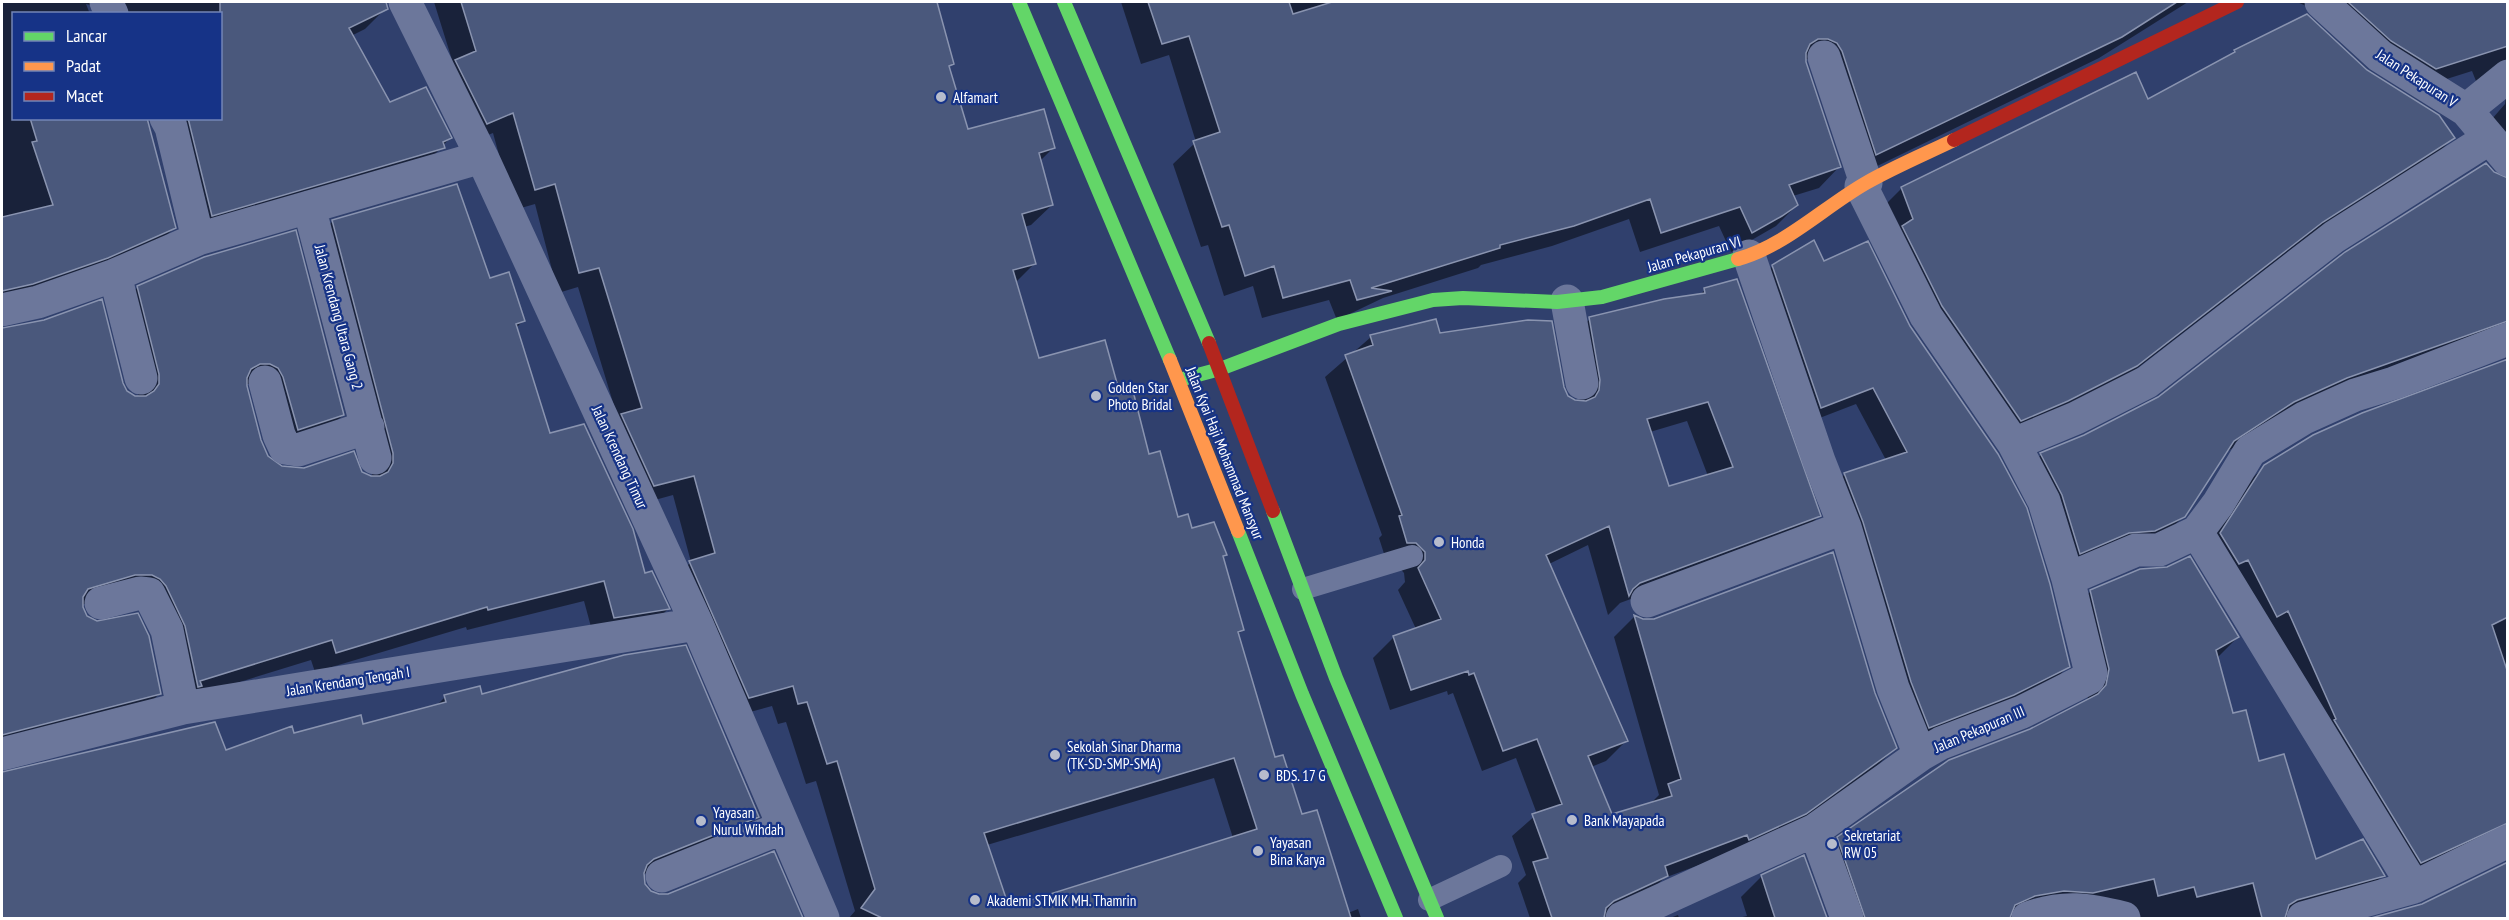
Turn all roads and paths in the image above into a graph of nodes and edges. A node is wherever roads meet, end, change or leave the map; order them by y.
1 (405, 2) edge
2 (1019, 2) edge
3 (1064, 2) edge
4 (2237, 2) edge
5 (2321, 2) edge
6 (1824, 57) dead end
7 (2508, 76) edge
8 (2466, 110) junction
9 (167, 120) edge
10 (2498, 149) edge
11 (482, 157) junction
12 (1863, 184) junction
13 (309, 207) junction
14 (198, 239) junction
15 (1749, 256) junction
16 (115, 275) junction
17 (1567, 301) junction
18 (2, 310) edge
19 (2508, 339) edge
20 (1220, 369) junction
21 (141, 378) dead end
22 (1179, 380) junction
23 (266, 382) dead end
24 (1582, 383) dead end
25 (2013, 444) junction
26 (1845, 527) junction
27 (2197, 532) junction
28 (1412, 556) dead end
29 (2068, 579) junction
30 (1303, 589) junction
31 (1647, 601) dead end
32 (101, 603) dead end
33 (697, 624) junction
34 (183, 708) junction
35 (2, 754) edge
36 (1920, 755) junction
37 (784, 827) junction
38 (1815, 830) junction
39 (2508, 841) edge
40 (1502, 866) dead end
41 (662, 876) dead end
42 (2414, 888) junction
43 (1433, 909) edge
44 (823, 918) edge
45 (1396, 918) edge
46 (1622, 918) edge
47 (1847, 918) edge
48 (2028, 918) edge
49 (2124, 918) edge
50 (2303, 918) edge

1 - 11 street, Jalan Krendang Timur
2 - 22 main road, Jalan Kyai Haji Mohammad Mansyur
3 - 20 main road, Jalan Kyai Haji Mohammad Mansyur
4 - 12 main road, Jalan Pekapuran VI
5 - 8 street, Jalan Pekapuran V
6 - 12 street
7 - 8 street
8 - 10 street, Jalan Pekapuran V
9 - 14 street
10 - 25 street
11 - 13 street
11 - 33 street, Jalan Krendang Timur
12 - 15 main road, Jalan Pekapuran VI
12 - 25 street
13 - 14 street
13 - 23 street, Jalan Krendang Utara Gang 2
14 - 16 street
15 - 17 main road, Jalan Pekapuran VI
15 - 26 street
16 - 18 street
16 - 21 street
17 - 20 main road, Jalan Pekapuran VI
17 - 24 street
19 - 27 street
20 - 22 main road, Jalan Pekapuran VI
20 - 30 main road, Jalan Kyai Haji Mohammad Mansyur
22 - 45 main road, Jalan Kyai Haji Mohammad Mansyur
25 - 29 street
26 - 31 street
26 - 36 street
27 - 29 street
27 - 42 street
28 - 30 lane
29 - 36 street, Jalan Pekapuran III
30 - 43 main road, Jalan Kyai Haji Mohammad Mansyur
32 - 34 street
33 - 34 street, Jalan Krendang Tengah I
33 - 37 street, Jalan Krendang Timur
34 - 35 street, Jalan Krendang Tengah I
36 - 38 street, Jalan Pekapuran III
37 - 41 street
37 - 44 street, Jalan Krendang Timur
38 - 46 street, Jalan Pekapuran III
38 - 47 street
39 - 42 street
40 - 43 lane
42 - 50 street
48 - 49 street

